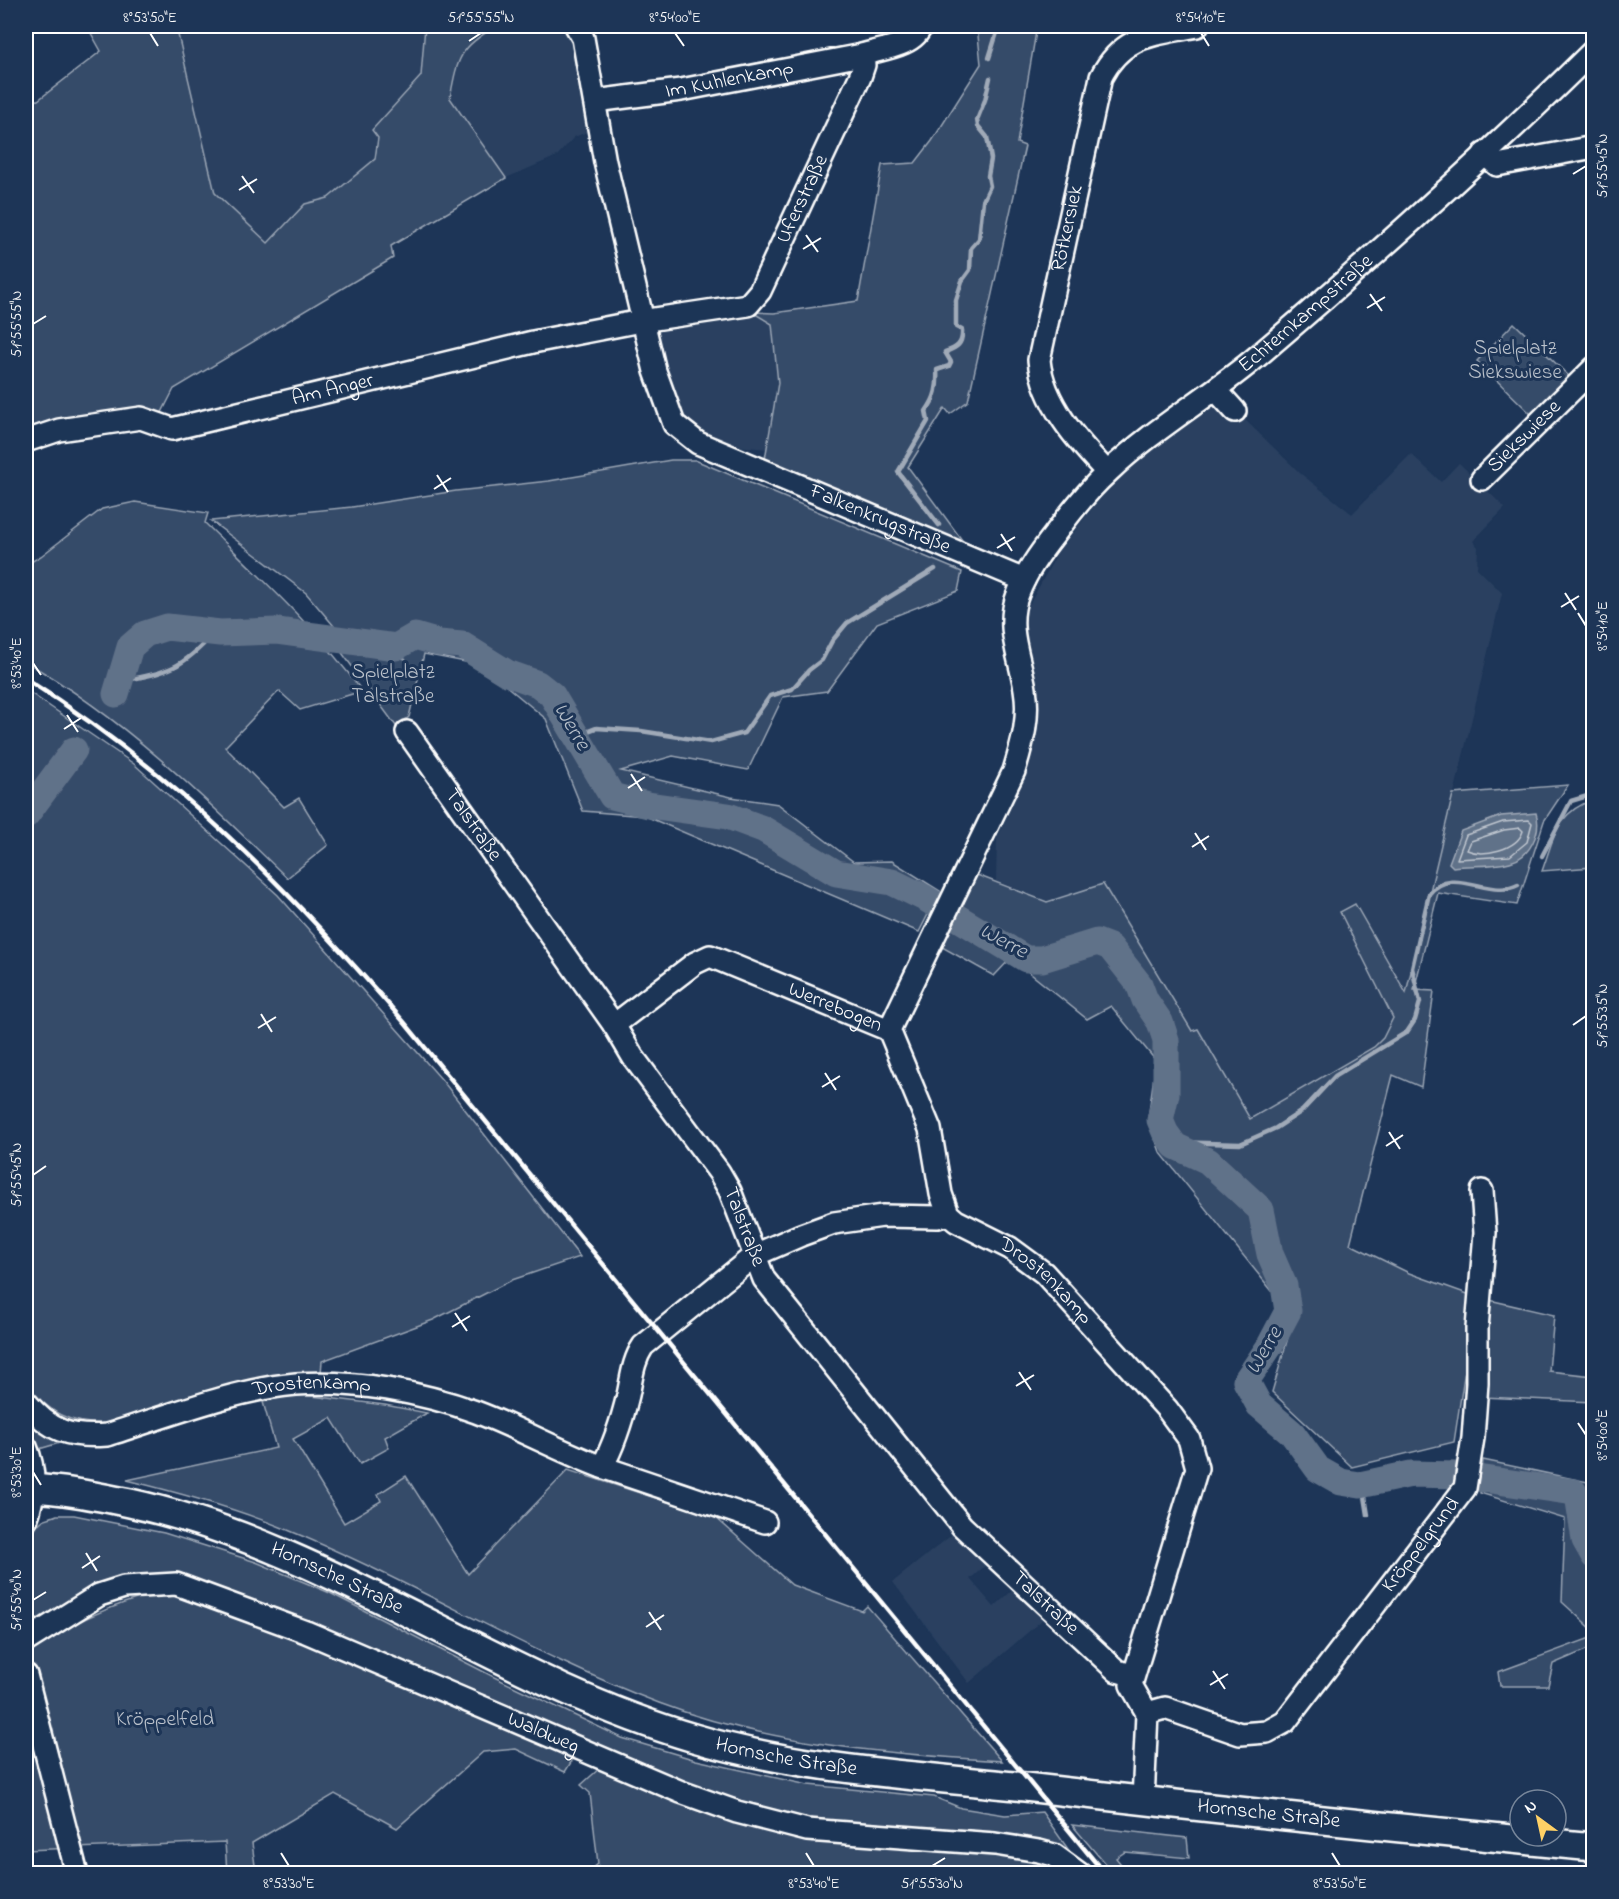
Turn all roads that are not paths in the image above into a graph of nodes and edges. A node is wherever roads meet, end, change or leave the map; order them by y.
1 (576, 26) edge
2 (921, 26) edge
3 (1197, 26) edge
4 (1593, 50) edge
5 (862, 55) junction
6 (595, 101) junction
7 (1593, 147) edge
8 (1484, 154) junction
9 (641, 321) junction
10 (1593, 368) edge
11 (1216, 390) junction
12 (1235, 411) dead end
13 (26, 441) edge
14 (1107, 472) junction
15 (1482, 479) dead end
16 (1024, 580) junction
17 (407, 732) dead end
18 (614, 1024) junction
19 (889, 1030) junction
20 (1482, 1191) dead end
21 (948, 1214) junction
22 (755, 1255) junction
23 (26, 1402) edge
24 (26, 1447) edge
25 (602, 1467) junction
26 (29, 1488) edge
27 (26, 1520) edge
28 (765, 1522) dead end
29 (26, 1641) edge
30 (26, 1675) edge
31 (1132, 1675) junction
32 (1147, 1713) junction
33 (1143, 1801) junction
34 (1593, 1847) edge
35 (77, 1874) edge
36 (1080, 1874) edge

1 - 6 street, Falkenkrugstraße
2 - 5 street
3 - 14 street, Rötkersiek
4 - 8 street, Echternkampstraße
5 - 6 street, Im Kuhlenkamp
5 - 9 street, Uferstraße
6 - 9 street, Falkenkrugstraße
7 - 8 street
8 - 11 street, Echternkampstraße
9 - 13 street, Am Anger
9 - 16 street, Falkenkrugstraße
10 - 15 street, Siekswiese
11 - 12 street
11 - 14 street, Echternkampstraße
14 - 16 street, Echternkampstraße
16 - 19 street
17 - 18 street, Talstraße
18 - 19 street, Werrebogen
18 - 22 street, Talstraße
19 - 21 street, Werrebogen
20 - 32 street, Kröppelgrund
21 - 22 street
21 - 31 street, Drostenkamp
22 - 25 street
22 - 31 street, Talstraße
23 - 25 street, Drostenkamp
24 - 26 street
25 - 28 street, Drostenkamp
26 - 27 street
26 - 33 main road, Hornsche Straße
29 - 36 street, Waldweg
30 - 35 street
31 - 32 street
32 - 33 street
33 - 34 main road, Hornsche Straße

